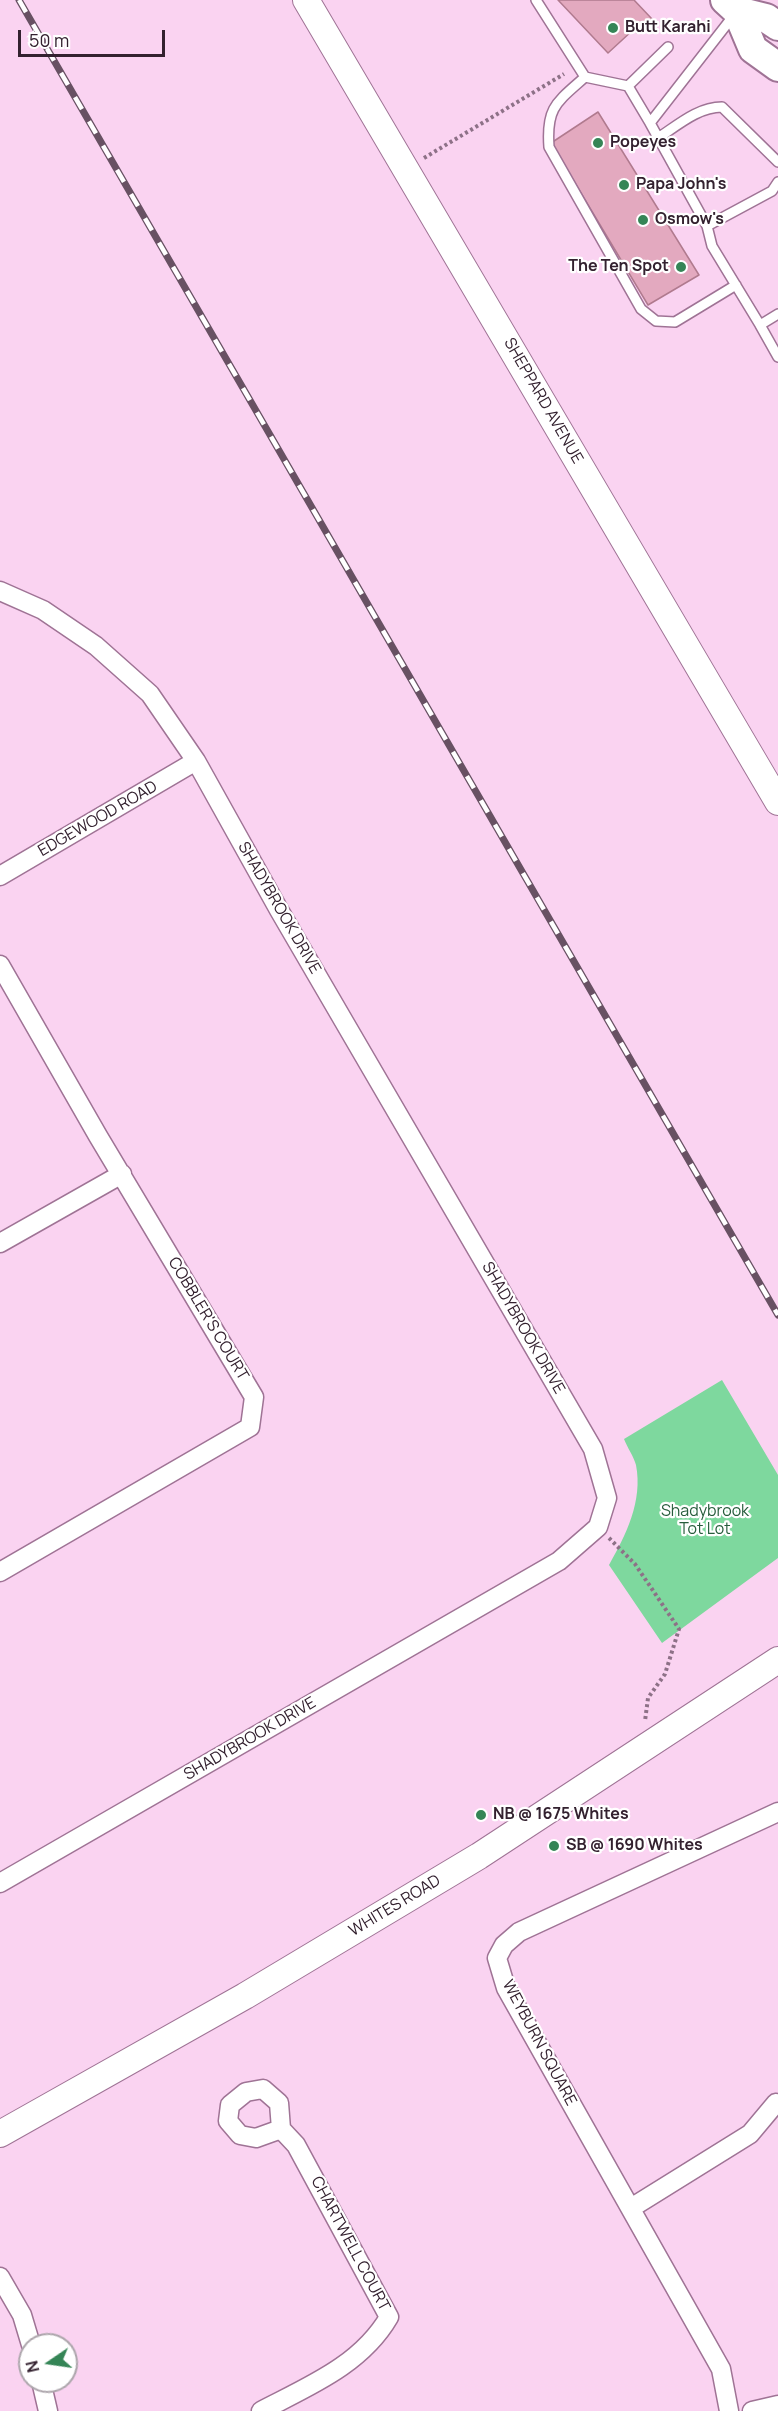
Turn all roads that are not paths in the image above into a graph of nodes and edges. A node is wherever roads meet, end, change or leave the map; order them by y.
1 (306, 0) edge
2 (536, 0) edge
3 (731, 5) edge
4 (778, 26) edge
5 (668, 48) dead end
6 (778, 68) edge
7 (585, 77) junction
8 (628, 86) junction
9 (650, 123) junction
10 (658, 138) junction
11 (778, 162) edge
12 (778, 182) edge
13 (707, 226) junction
14 (736, 285) junction
15 (778, 314) edge
16 (760, 325) junction
17 (778, 357) edge
18 (0, 591) edge
19 (196, 761) junction
20 (778, 802) edge
21 (0, 876) edge
22 (0, 965) edge
23 (122, 1174) junction
24 (0, 1243) edge
25 (0, 1572) edge
26 (778, 1660) edge
27 (778, 1812) edge
28 (3, 1875) edge
29 (776, 2103) dead end
30 (281, 2128) dead end
31 (0, 2134) edge
32 (631, 2208) junction
33 (0, 2277) edge
34 (27, 2333) edge
35 (44, 2393) edge
36 (778, 2405) edge
37 (48, 2411) edge
38 (261, 2411) edge
39 (729, 2411) edge
40 (752, 2411) edge

1 - 20 street, SHEPPARD AVENUE
2 - 7 lane
3 - 4 main road
3 - 6 main road
3 - 9 lane
5 - 8 lane
7 - 8 lane
7 - 14 lane
8 - 9 lane
9 - 10 lane
10 - 11 lane
10 - 13 lane
12 - 13 lane
13 - 14 lane
14 - 16 lane
15 - 16 lane
16 - 17 lane
18 - 19 street, SHADYBROOK DRIVE
19 - 21 street, EDGEWOOD ROAD
19 - 28 street, SHADYBROOK DRIVE
22 - 23 street, COBBLER'S COURT
23 - 24 street
23 - 25 street, COBBLER'S COURT
26 - 31 street, WHITES ROAD
27 - 32 street, WEYBURN SQUARE
29 - 32 street
30 - 38 street, CHARTWELL COURT
32 - 39 street, WEYBURN SQUARE
33 - 34 street
35 - 37 street
36 - 40 street

